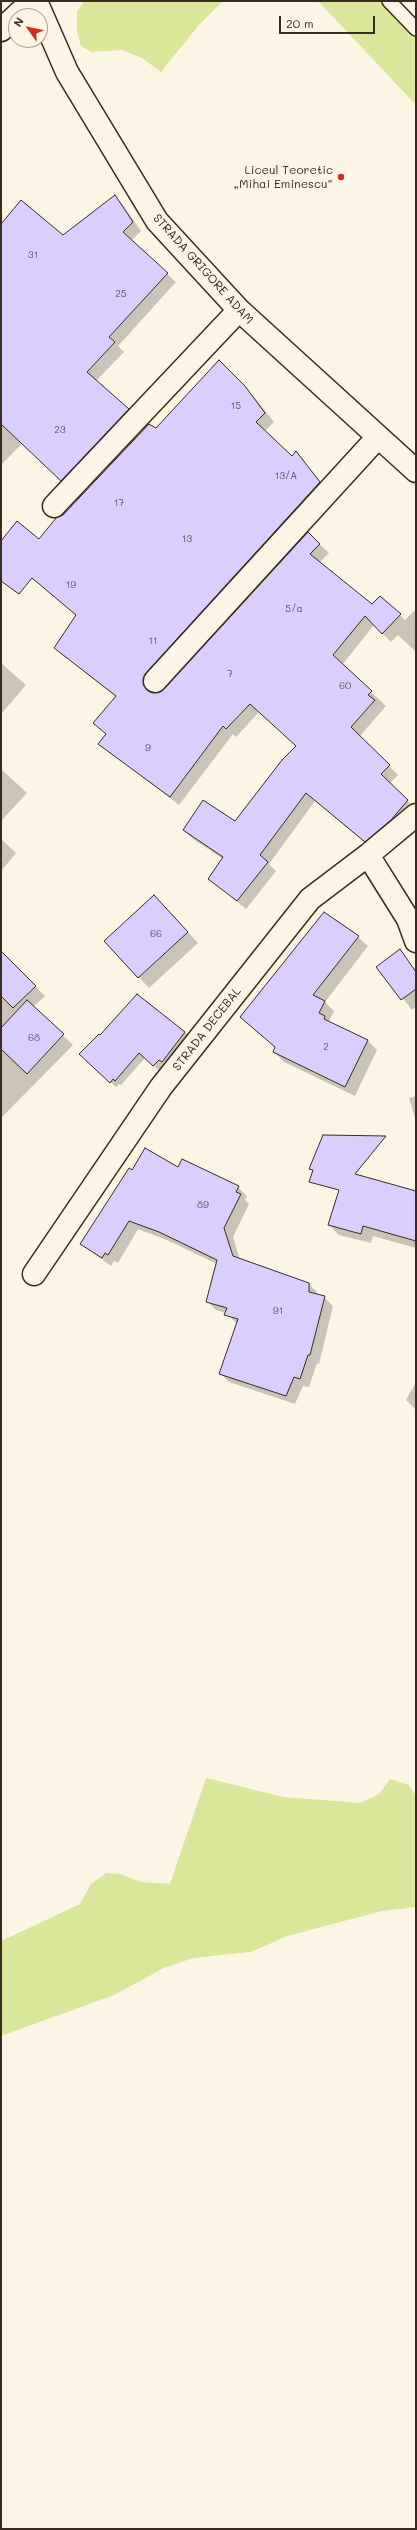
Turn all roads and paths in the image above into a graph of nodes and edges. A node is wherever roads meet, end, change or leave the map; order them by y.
1 (32, 1) edge
2 (36, 1) edge
3 (389, 1) edge
4 (416, 29) edge
5 (1, 30) edge
6 (239, 310) junction
7 (378, 437) junction
8 (416, 471) edge
9 (54, 506) dead end
10 (155, 681) dead end
11 (416, 815) edge
12 (368, 855) junction
13 (416, 941) edge
14 (34, 1274) dead end

1 - 5 street
2 - 6 street, STRADA GRIGORE ADAM
3 - 4 lane
6 - 7 street, STRADA GRIGORE ADAM
6 - 9 street
7 - 8 street, STRADA GRIGORE ADAM
7 - 10 street
11 - 12 street, STRADA DECEBAL
12 - 13 street
12 - 14 street, STRADA DECEBAL

